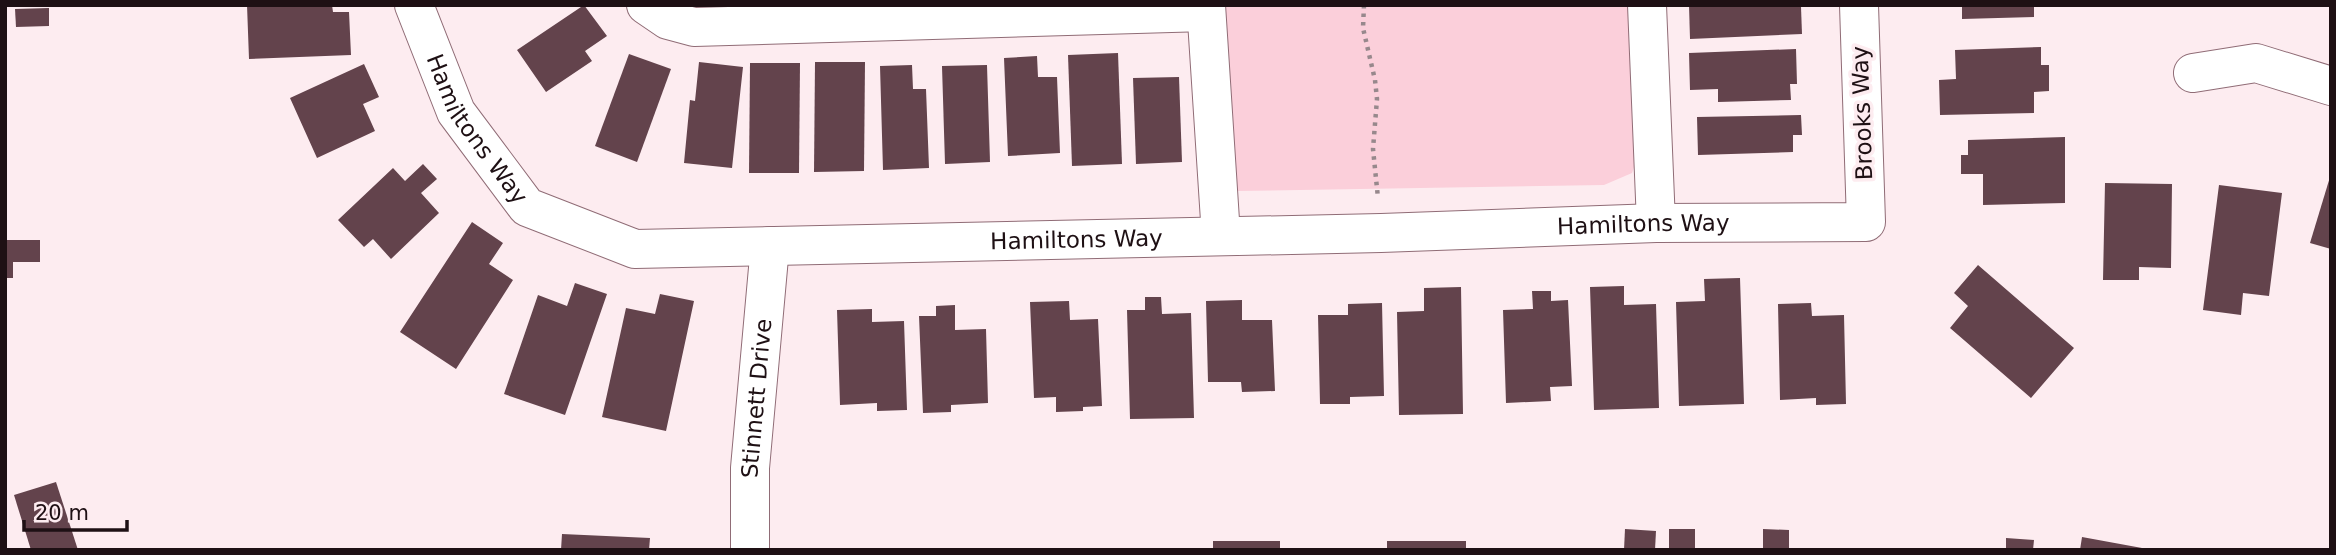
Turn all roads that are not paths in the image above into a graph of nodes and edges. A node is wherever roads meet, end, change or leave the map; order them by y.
1 (414, 5) edge
2 (646, 5) edge
3 (1647, 5) edge
4 (1859, 5) edge
5 (1206, 8) edge
6 (2193, 73) dead end
7 (2331, 86) edge
8 (1866, 222) joint
9 (1656, 223) junction
10 (1221, 236) junction
11 (770, 246) junction
12 (750, 550) edge

1 - 11 street, Hamiltons Way
2 - 5 street
3 - 9 street
4 - 8 street, Brooks Way
5 - 10 street
6 - 7 street
8 - 9 street, Hamiltons Way
9 - 10 street, Hamiltons Way
10 - 11 street, Hamiltons Way
11 - 12 street, Stinnett Drive

